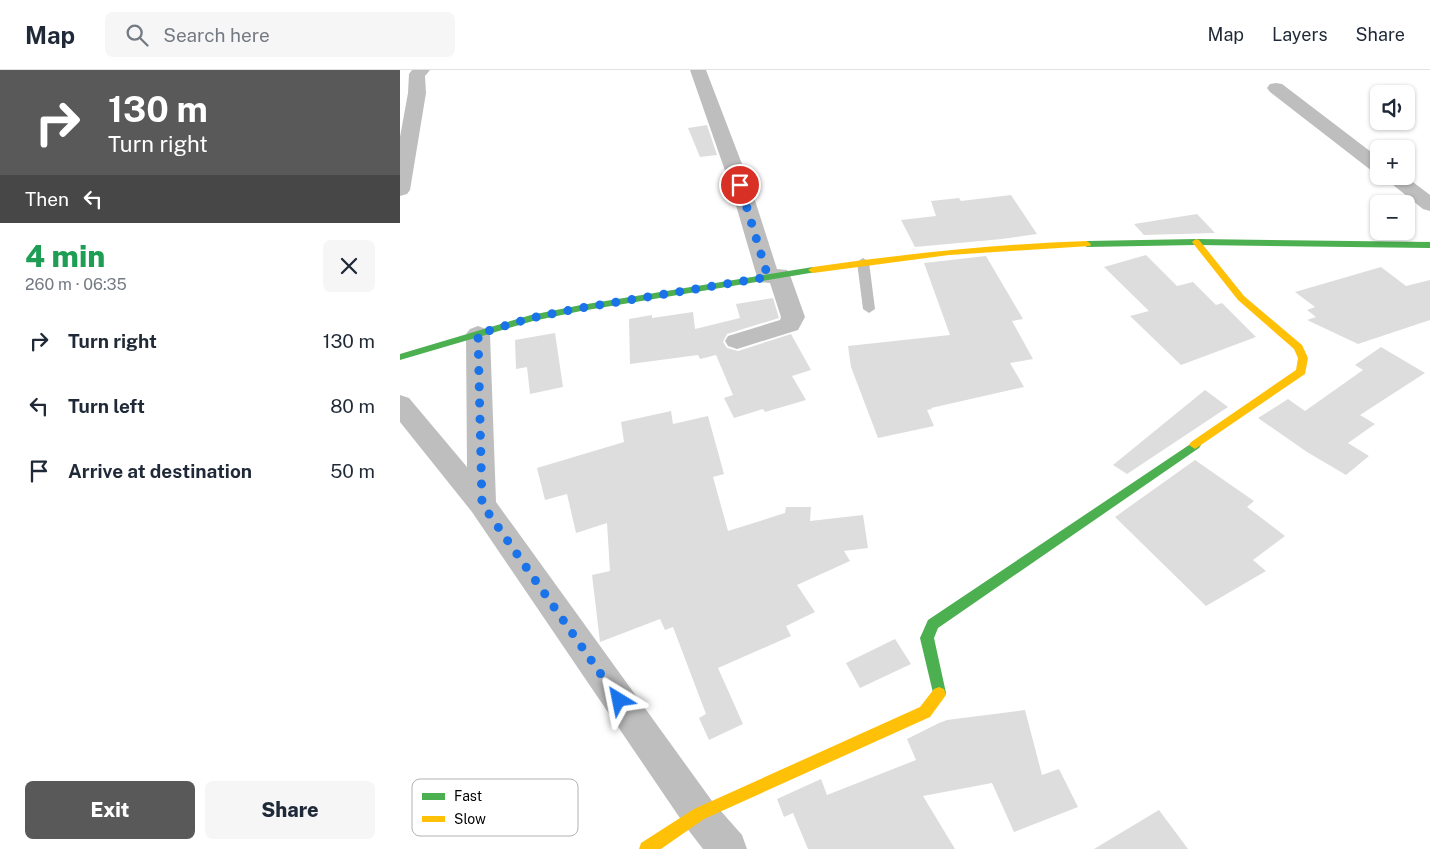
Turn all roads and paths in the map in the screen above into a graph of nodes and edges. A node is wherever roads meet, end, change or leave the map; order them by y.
1 (422, 70) edge
2 (698, 70) edge
3 (1276, 88) dead end
4 (1370, 159) edge
5 (1404, 185) edge
6 (400, 190) edge
7 (1430, 205) edge
8 (1196, 242) junction
9 (1430, 245) edge
10 (863, 262) junction
11 (773, 276) junction
12 (869, 308) dead end
13 (478, 334) junction
14 (738, 341) dead end
15 (400, 357) edge
16 (400, 404) edge
17 (482, 504) junction
18 (699, 814) junction
19 (647, 849) edge
20 (728, 849) edge

1 - 6 street
2 - 11 street
3 - 4 street
5 - 7 street
8 - 9 street
8 - 10 street
8 - 18 street
10 - 11 street
10 - 12 lane
11 - 13 street
11 - 14 street
13 - 15 street
13 - 17 street
16 - 17 street
17 - 18 street
18 - 19 street
18 - 20 street

